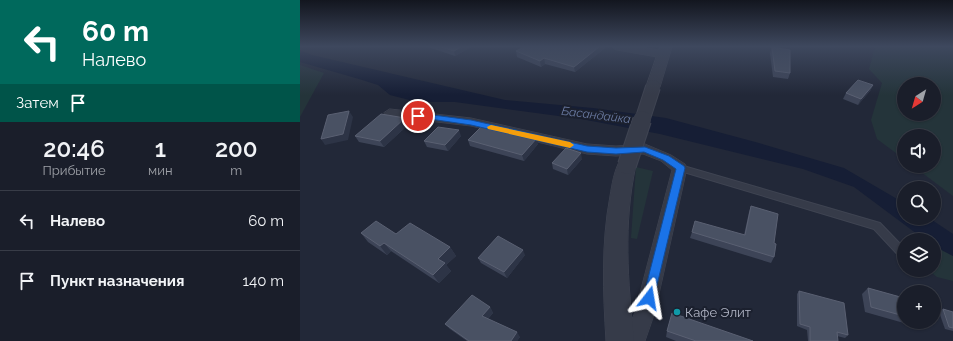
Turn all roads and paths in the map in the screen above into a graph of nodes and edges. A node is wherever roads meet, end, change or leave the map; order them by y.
1 (661, 63) edge
2 (390, 112) dead end
3 (680, 168) junction
4 (897, 247) edge
5 (620, 341) edge
6 (634, 341) edge

1 - 5 street, bridge
2 - 3 street
3 - 4 lane
3 - 6 street

